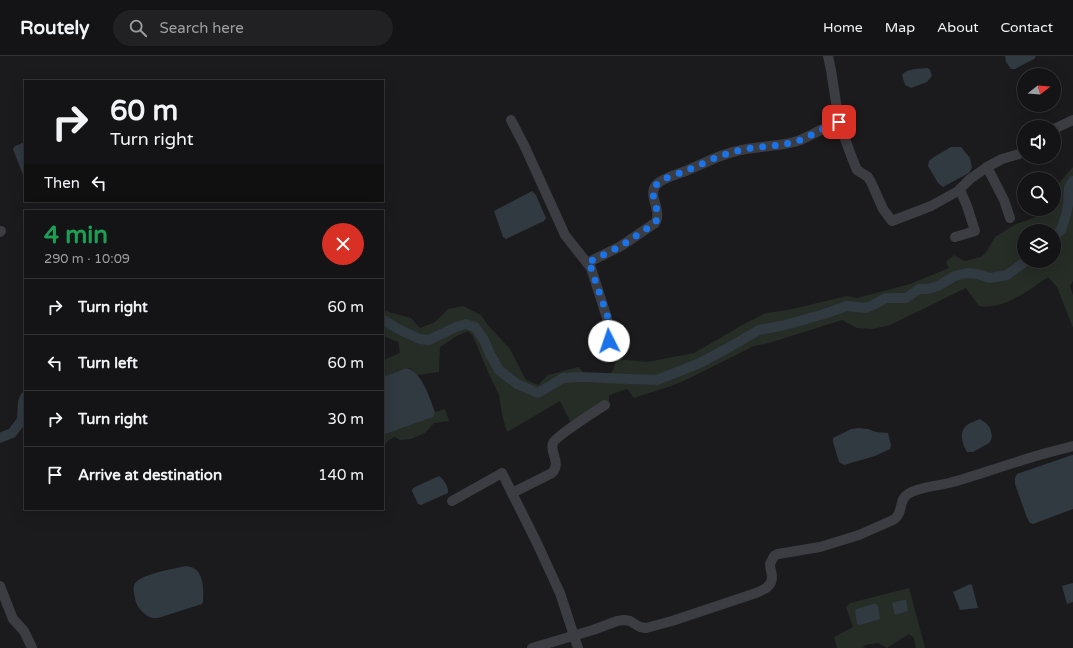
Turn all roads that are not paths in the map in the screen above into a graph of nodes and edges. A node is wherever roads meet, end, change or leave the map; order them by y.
1 (828, 56) edge
2 (511, 120) dead end
3 (1073, 120) edge
4 (839, 122) junction
5 (1061, 126) edge
6 (1017, 155) edge
7 (987, 167) junction
8 (960, 190) junction
9 (1010, 218) dead end
10 (955, 237) dead end
11 (587, 263) junction
12 (609, 341) dead end
13 (605, 405) dead end
14 (1073, 446) edge
15 (512, 493) junction
16 (452, 501) dead end
17 (0, 586) edge
18 (575, 636) junction
19 (32, 648) edge
20 (532, 648) edge
21 (578, 648) edge

1 - 4 street
2 - 11 street
3 - 5 street
4 - 8 street
4 - 11 street
6 - 7 street
7 - 8 street
7 - 9 street
8 - 10 street
11 - 12 street
13 - 15 street
14 - 18 street
15 - 16 street
15 - 18 street
17 - 19 street
18 - 20 street
18 - 21 street

